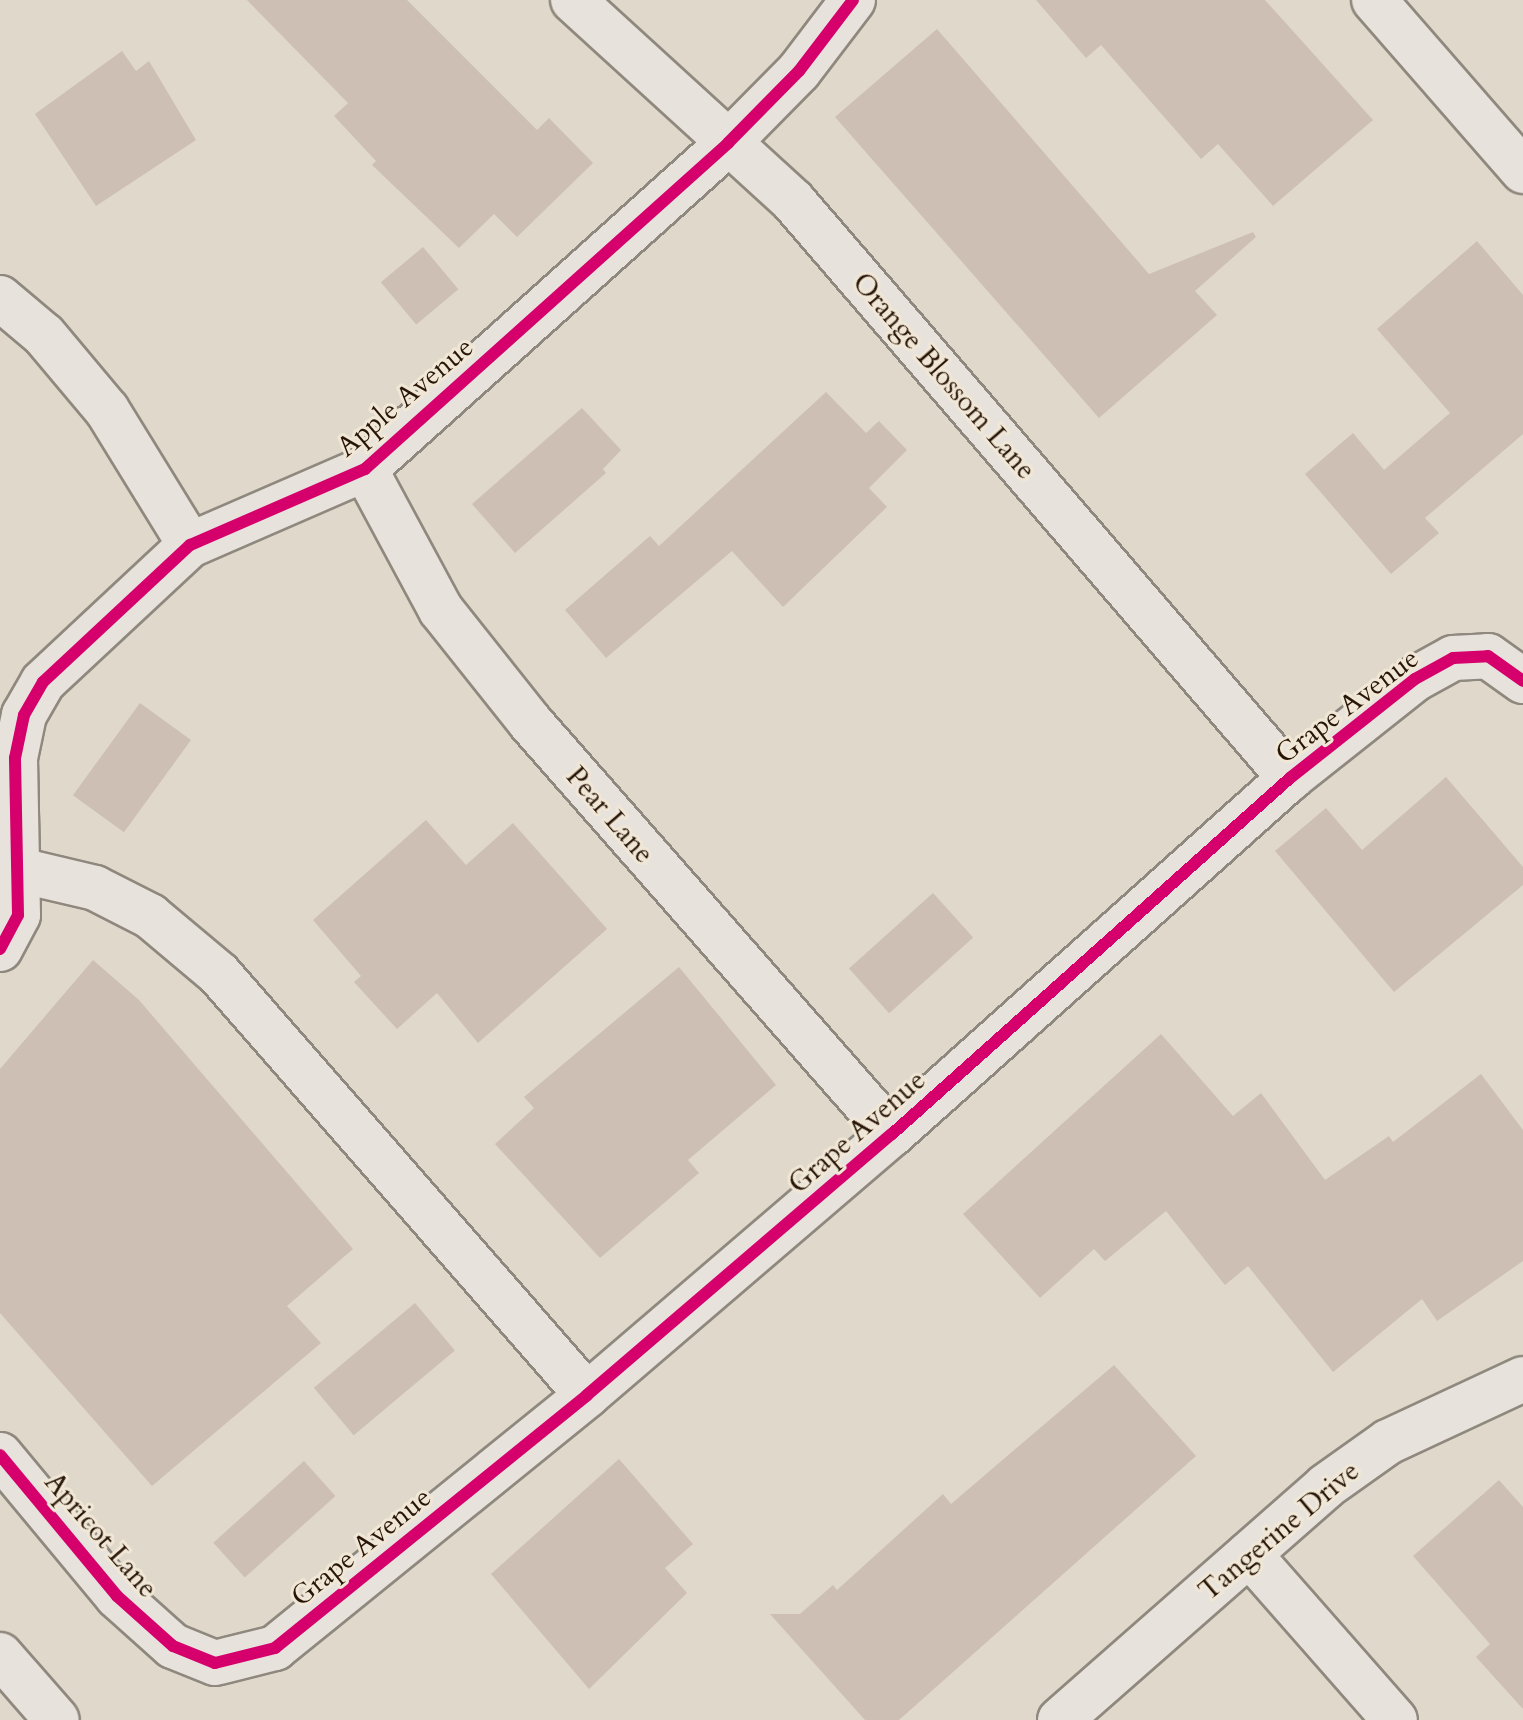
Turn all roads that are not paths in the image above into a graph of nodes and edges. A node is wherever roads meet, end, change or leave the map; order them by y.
1 (573, 0) edge
2 (853, 0) edge
3 (1374, 0) edge
4 (728, 143) junction
5 (1523, 171) edge
6 (0, 298) edge
7 (365, 469) junction
8 (190, 545) junction
9 (1523, 681) edge
10 (1290, 778) junction
11 (19, 870) junction
12 (0, 949) edge
13 (892, 1134) junction
14 (1523, 1379) edge
15 (587, 1395) junction
16 (0, 1455) edge
17 (1249, 1554) junction
18 (0, 1655) edge
19 (215, 1663) joint
20 (57, 1720) edge
21 (1060, 1720) edge
22 (1395, 1720) edge

1 - 4 street, Orange Blossom Lane
2 - 4 street, Apple Avenue
3 - 5 street
4 - 7 street, Apple Avenue
4 - 10 street, Orange Blossom Lane
6 - 8 street
7 - 8 street, Apple Avenue
7 - 13 street, Pear Lane
8 - 11 street, Apple Avenue
9 - 10 street, Grape Avenue
10 - 13 street, Grape Avenue
11 - 12 street, Apple Avenue
11 - 15 street
13 - 15 street, Grape Avenue
14 - 17 street, Tangerine Drive
15 - 19 street, Grape Avenue
16 - 19 street, Apricot Lane
17 - 21 street, Tangerine Drive
17 - 22 street
18 - 20 street

